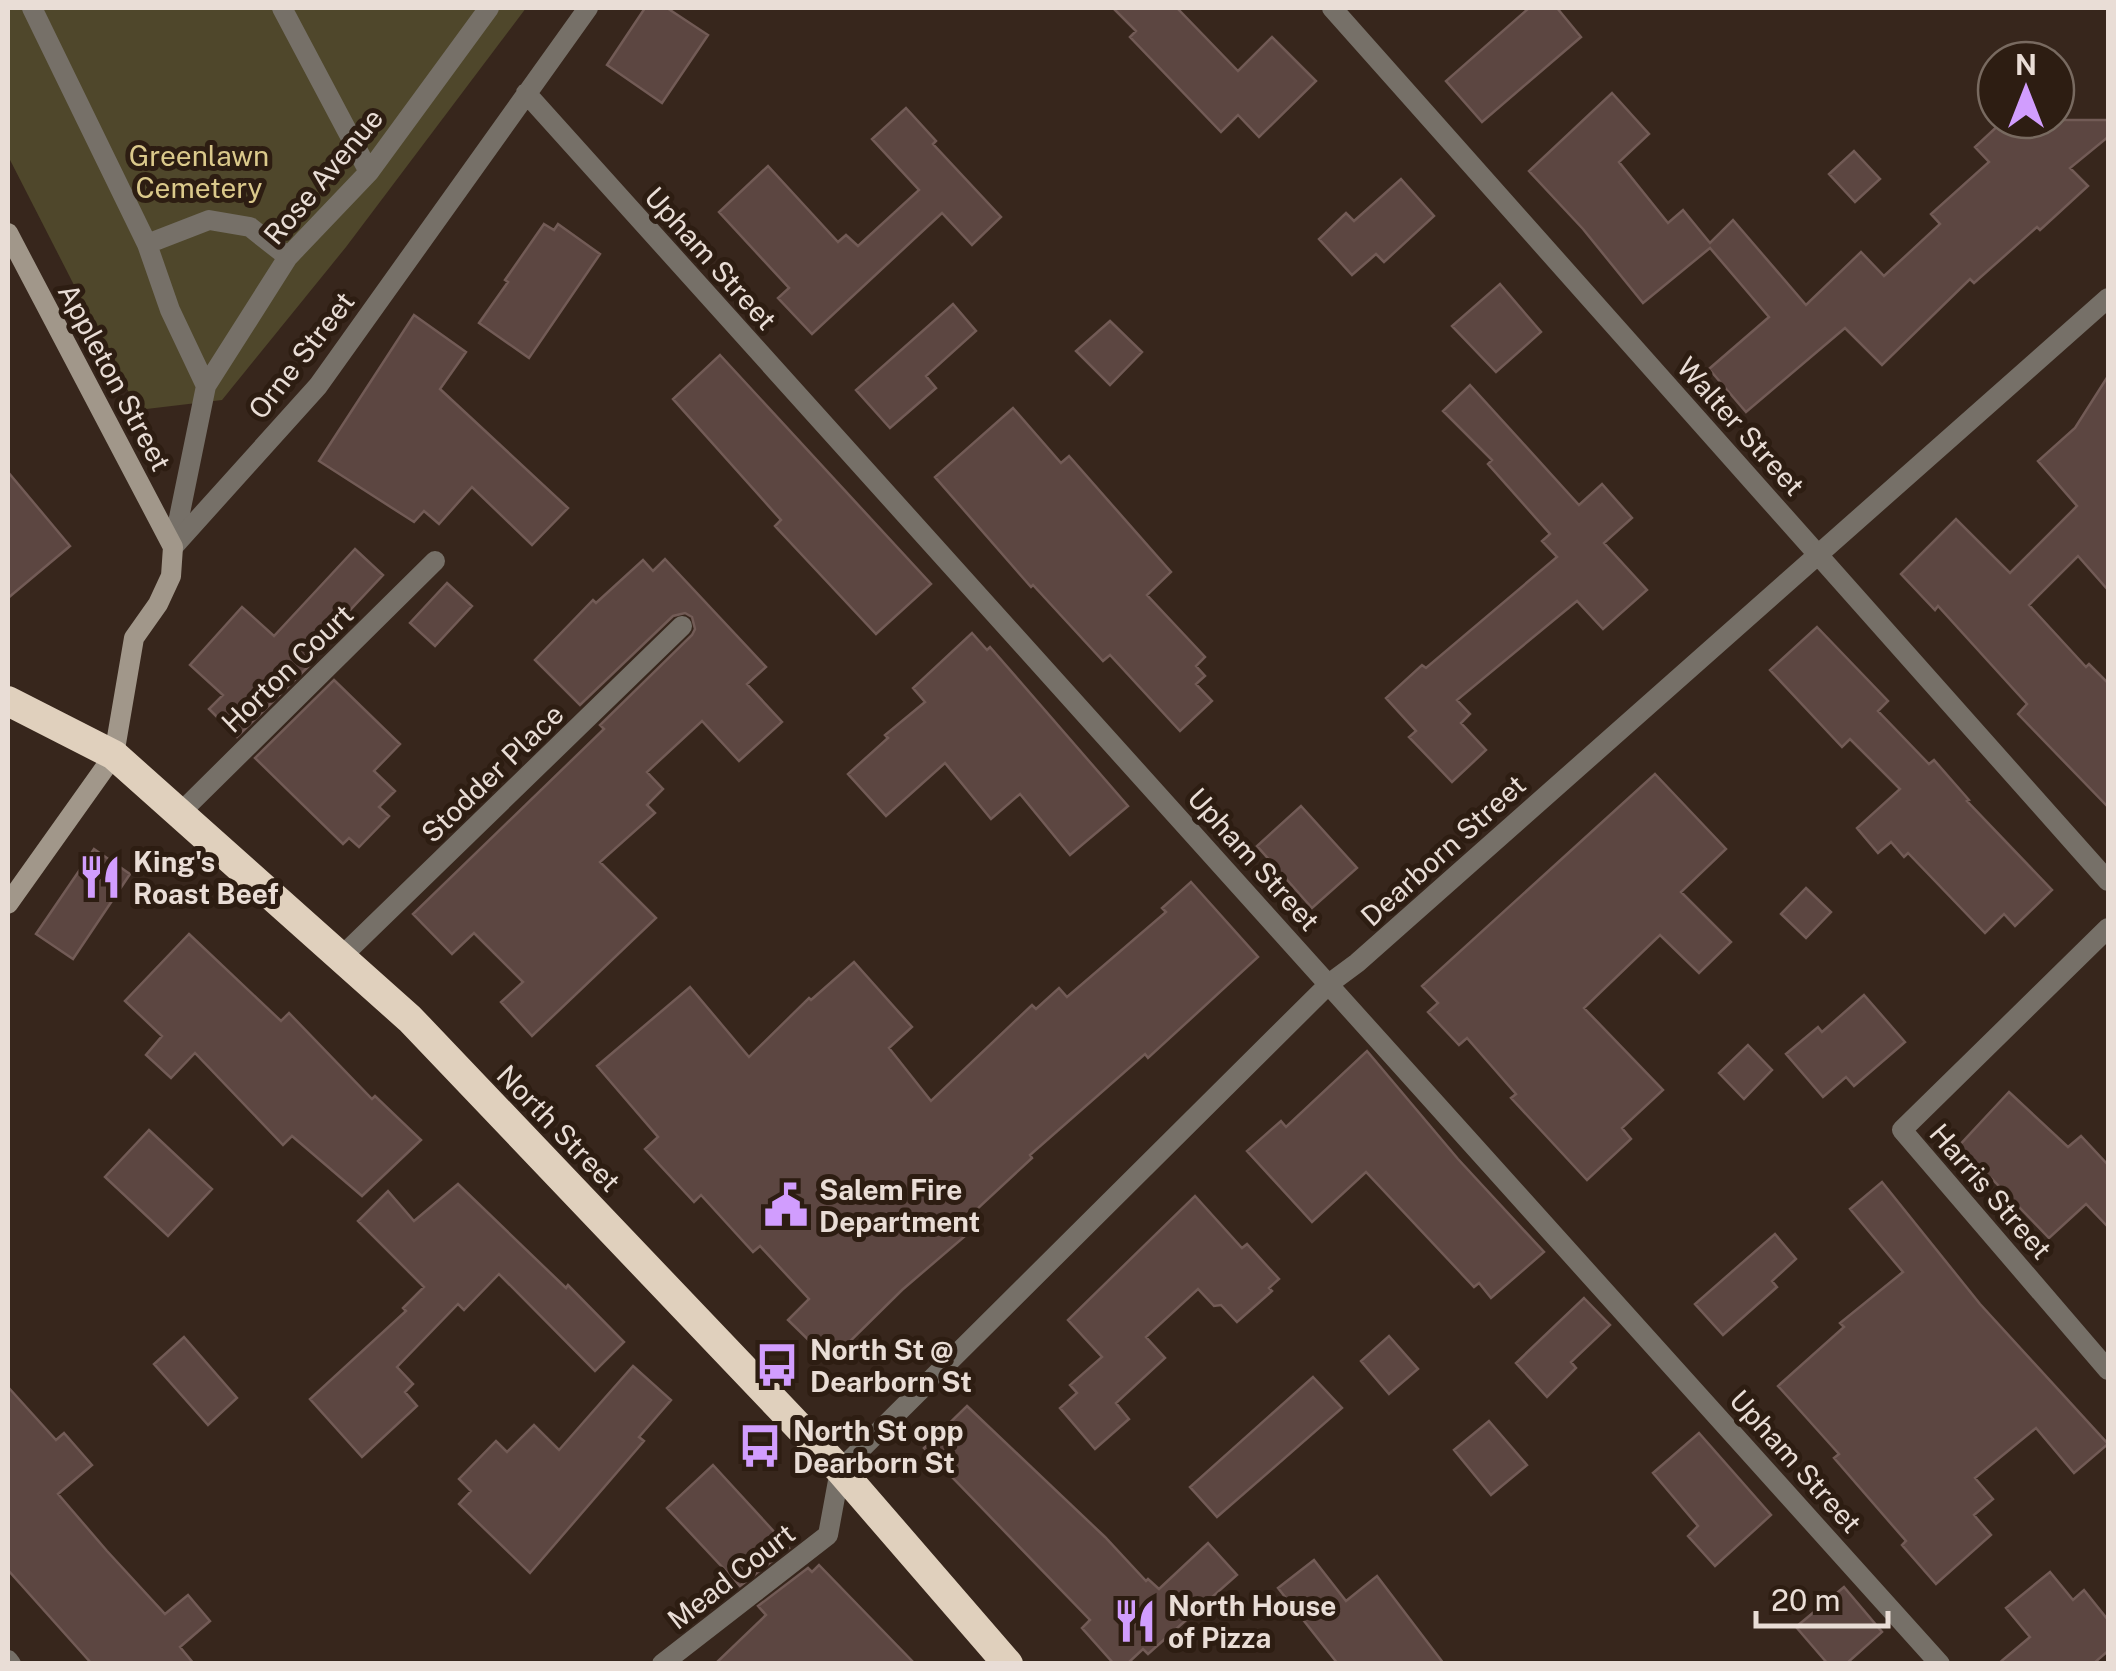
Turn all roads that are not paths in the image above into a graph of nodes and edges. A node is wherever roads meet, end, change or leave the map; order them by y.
1 (32, 8) edge
2 (282, 8) edge
3 (489, 8) edge
4 (588, 8) edge
5 (1332, 8) edge
6 (526, 93) junction
7 (369, 172) junction
8 (8, 233) edge
9 (147, 244) junction
10 (288, 257) junction
11 (2108, 298) edge
12 (206, 386) junction
13 (173, 547) junction
14 (1818, 554) junction
15 (435, 561) dead end
16 (682, 626) dead end
17 (8, 701) edge
18 (114, 756) junction
19 (178, 815) junction
20 (2108, 881) edge
21 (8, 904) edge
22 (2108, 928) edge
23 (340, 958) junction
24 (1330, 983) junction
25 (2108, 1370) edge
26 (840, 1470) junction
27 (662, 1664) edge
28 (1008, 1664) edge
29 (1940, 1664) edge

1 - 9 street
2 - 7 street
3 - 7 street, Rose Avenue
4 - 6 street, Orne Street
5 - 14 street, Walter Street
6 - 13 street, Orne Street
6 - 24 street, Upham Street
7 - 10 street, Rose Avenue
8 - 13 street, Appleton Street
9 - 10 street
9 - 12 street
10 - 12 street, Rose Avenue
11 - 14 street, Dearborn Street
12 - 13 street
13 - 18 street, Orne Street
14 - 20 street, Walter Street
14 - 24 street, Dearborn Street
15 - 19 street, Horton Court
16 - 23 street, Stodder Place
17 - 18 highway, North Street
18 - 19 highway, North Street
18 - 21 street
19 - 23 highway, North Street
22 - 25 street, Harris Street
23 - 26 highway, North Street
24 - 26 street, Dearborn Street
24 - 29 street, Upham Street
26 - 27 street, Mead Court
26 - 28 highway, North Street

